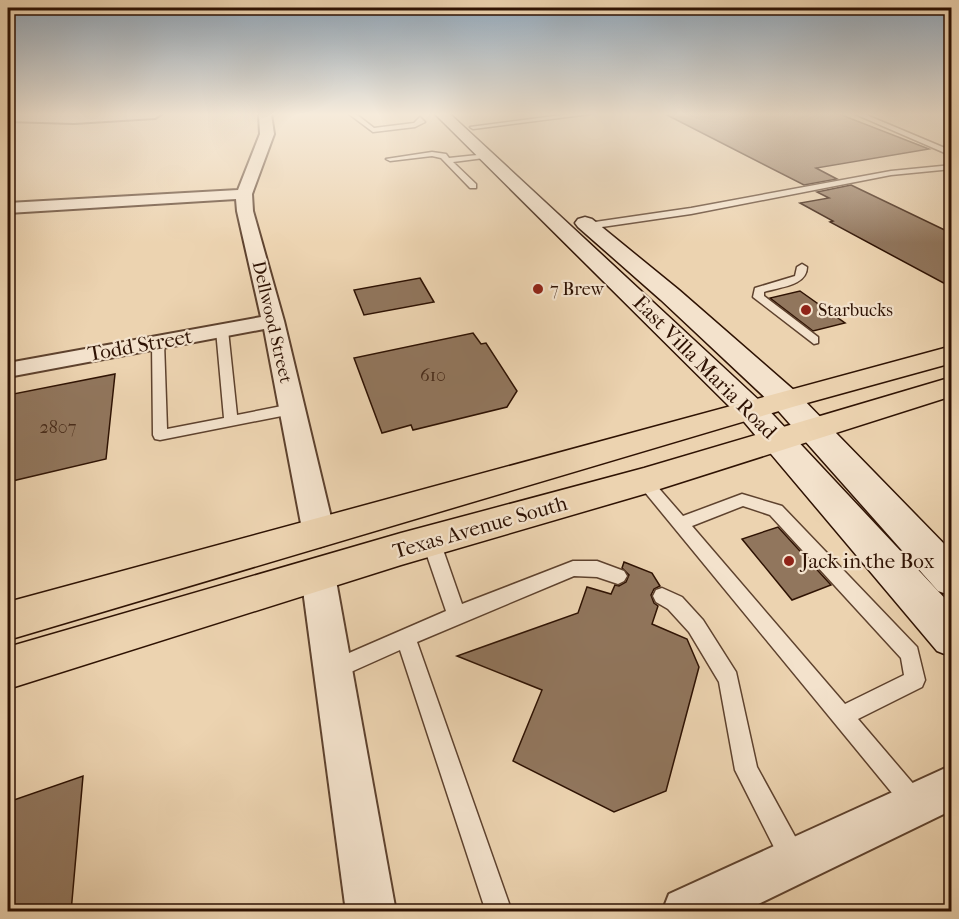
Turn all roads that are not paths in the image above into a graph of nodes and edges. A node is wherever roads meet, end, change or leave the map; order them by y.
1 (258, 157) edge
2 (408, 157) edge
3 (444, 157) edge
4 (476, 157) edge
5 (485, 157) edge
6 (508, 157) edge
7 (390, 159) dead end
8 (449, 160) junction
9 (951, 168) edge
10 (473, 186) dead end
11 (244, 194) junction
12 (8, 208) edge
13 (574, 214) junction
14 (802, 267) dead end
15 (273, 321) junction
16 (222, 330) junction
17 (814, 340) dead end
18 (158, 342) junction
19 (951, 354) edge
20 (8, 370) edge
21 (951, 386) edge
22 (785, 399) junction
23 (292, 409) junction
24 (751, 410) junction
25 (231, 421) junction
26 (815, 430) junction
27 (779, 440) junction
28 (644, 481) junction
29 (680, 524) junction
30 (319, 534) junction
31 (431, 541) junction
32 (318, 575) junction
33 (618, 576) dead end
34 (951, 579) edge
35 (662, 596) dead end
36 (457, 615) junction
37 (8, 621) edge
38 (951, 637) edge
39 (406, 639) junction
40 (8, 668) edge
41 (333, 670) junction
42 (842, 716) junction
43 (934, 796) edge
44 (795, 861) junction
45 (371, 912) edge
46 (499, 912) edge
47 (687, 912) edge

1 - 11 street, Dellwood Street
2 - 7 lane
3 - 8 lane
4 - 8 lane
5 - 24 main road, East Villa Maria Road
6 - 13 main road, East Villa Maria Road
8 - 10 lane
9 - 13 lane
11 - 12 street
11 - 15 street, Dellwood Street
13 - 22 main road, East Villa Maria Road
14 - 17 lane
15 - 16 street, Todd Street
15 - 23 street, Dellwood Street
16 - 18 street, Todd Street
16 - 25 lane
18 - 20 street, Todd Street
18 - 25 lane
19 - 22 main road, Texas Avenue South
21 - 26 main road, Texas Avenue South
22 - 24 main road, Texas Avenue South
22 - 26 main road, East Villa Maria Road
23 - 25 lane
23 - 30 street, Dellwood Street
24 - 27 main road, East Villa Maria Road
24 - 30 main road, Texas Avenue South
26 - 27 main road, Texas Avenue South
26 - 34 main road, East Villa Maria Road
27 - 28 main road, Texas Avenue South
27 - 38 main road, East Villa Maria Road
28 - 29 lane
28 - 31 main road, Texas Avenue South
29 - 42 lane
29 - 42 lane
30 - 37 main road, Texas Avenue South
31 - 32 main road, Texas Avenue South
31 - 36 lane
32 - 40 main road, Texas Avenue South
32 - 41 street
33 - 36 lane
35 - 44 lane
36 - 39 lane
39 - 41 lane
39 - 46 lane
41 - 45 street
42 - 43 lane
43 - 44 street
44 - 47 street

